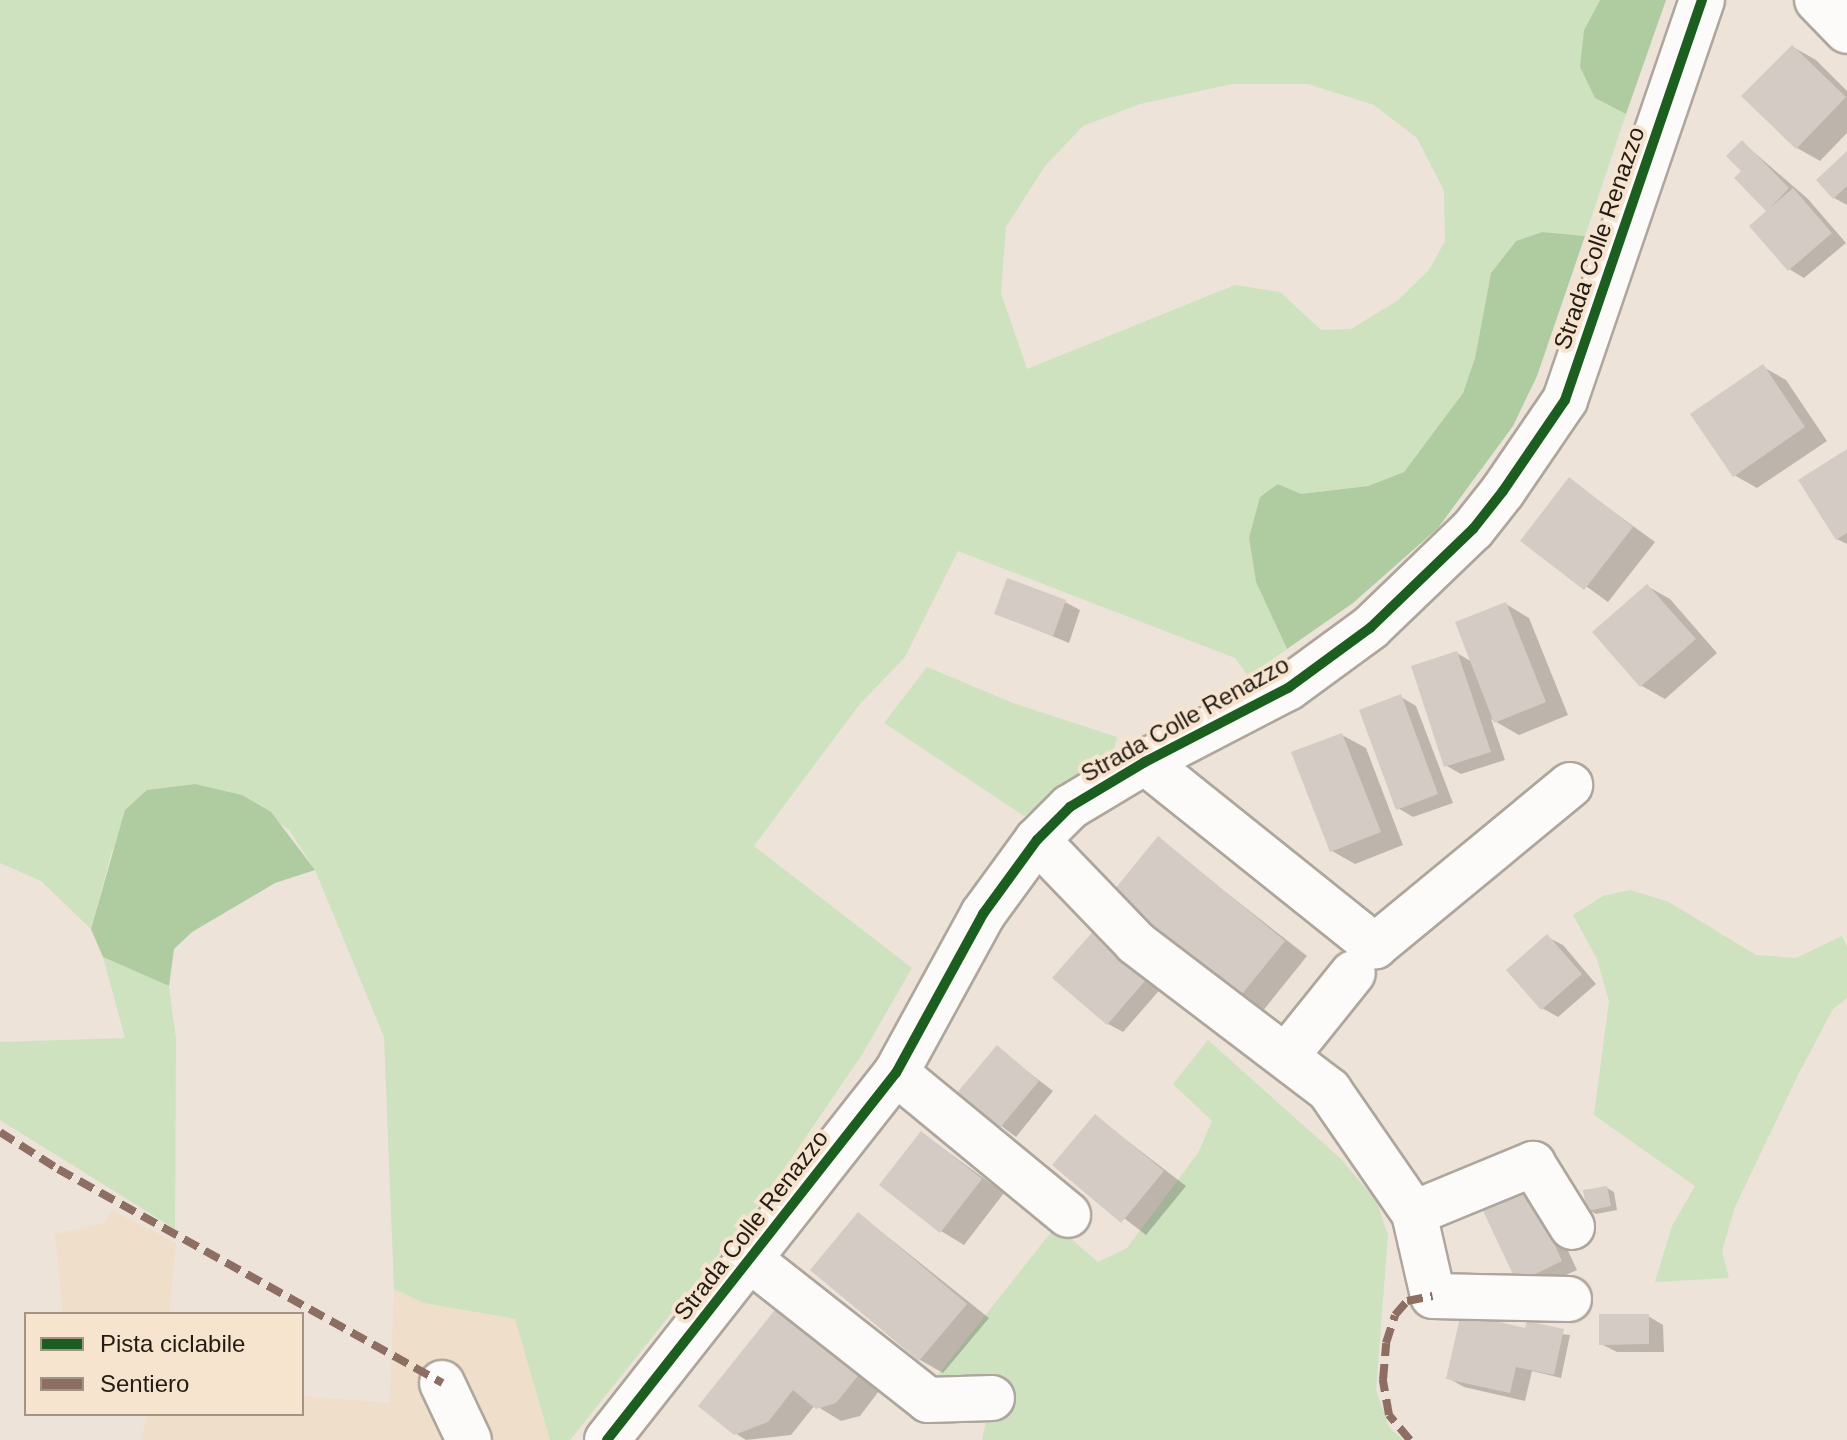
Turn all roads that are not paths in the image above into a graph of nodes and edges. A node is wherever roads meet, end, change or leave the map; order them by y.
1 (1702, 0) edge
2 (1817, 0) edge
3 (1847, 31) edge
4 (1145, 762) junction
5 (1570, 785) dead end
6 (1037, 840) junction
7 (1353, 973) dead end
8 (1287, 1055) junction
9 (896, 1073) junction
10 (1414, 1213) junction
11 (1068, 1215) dead end
12 (1572, 1227) dead end
13 (749, 1259) junction
14 (1569, 1299) dead end
15 (442, 1383) dead end
16 (992, 1398) dead end
17 (469, 1440) edge
18 (607, 1440) edge

1 - 4 street, Strada Colle Renazzo
2 - 3 street
4 - 5 street, Strada Colle Renazzo
4 - 6 street, Strada Colle Renazzo
6 - 8 street
6 - 9 street, Strada Colle Renazzo
7 - 8 street
8 - 10 street
9 - 11 street
9 - 13 street, Strada Colle Renazzo
10 - 12 street
10 - 14 street
13 - 16 street, Strada Colle Renazzo
13 - 18 street, Strada Colle Renazzo
15 - 17 street

